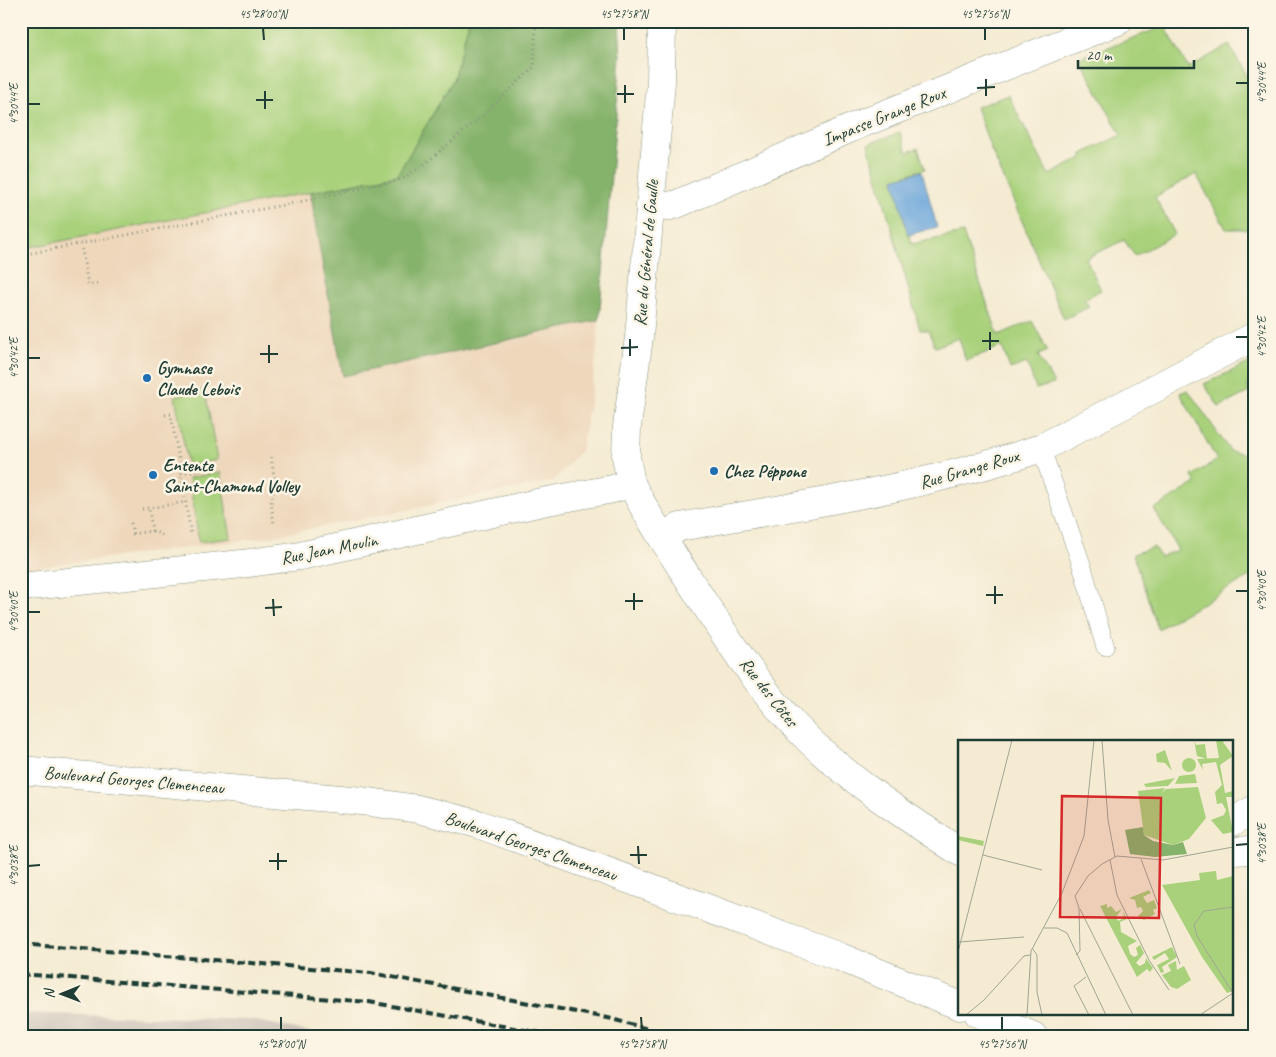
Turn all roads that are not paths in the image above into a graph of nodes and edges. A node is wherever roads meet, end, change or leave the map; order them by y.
1 (662, 21) edge
2 (1118, 21) edge
3 (650, 205) junction
4 (1255, 336) edge
5 (1040, 448) junction
6 (632, 484) junction
7 (662, 536) junction
8 (21, 587) edge
9 (1105, 646) dead end
10 (21, 770) edge
11 (1255, 809) edge
12 (1234, 821) edge
13 (1255, 850) edge
14 (958, 851) edge
15 (1234, 851) edge
16 (958, 1005) edge
17 (980, 1014) edge
18 (1033, 1036) edge

1 - 3 street, Rue du Général de Gaulle
2 - 3 street, Impasse Grange Roux
3 - 6 street, Rue du Général de Gaulle
4 - 5 street, Rue Grange Roux
5 - 7 street, Rue Grange Roux
5 - 9 lane
6 - 7 street, Rue des Côtes
6 - 8 street, Rue Jean Moulin
7 - 14 street, Rue des Côtes
10 - 16 street, Boulevard Georges Clemenceau
11 - 12 street
13 - 15 street
17 - 18 street

